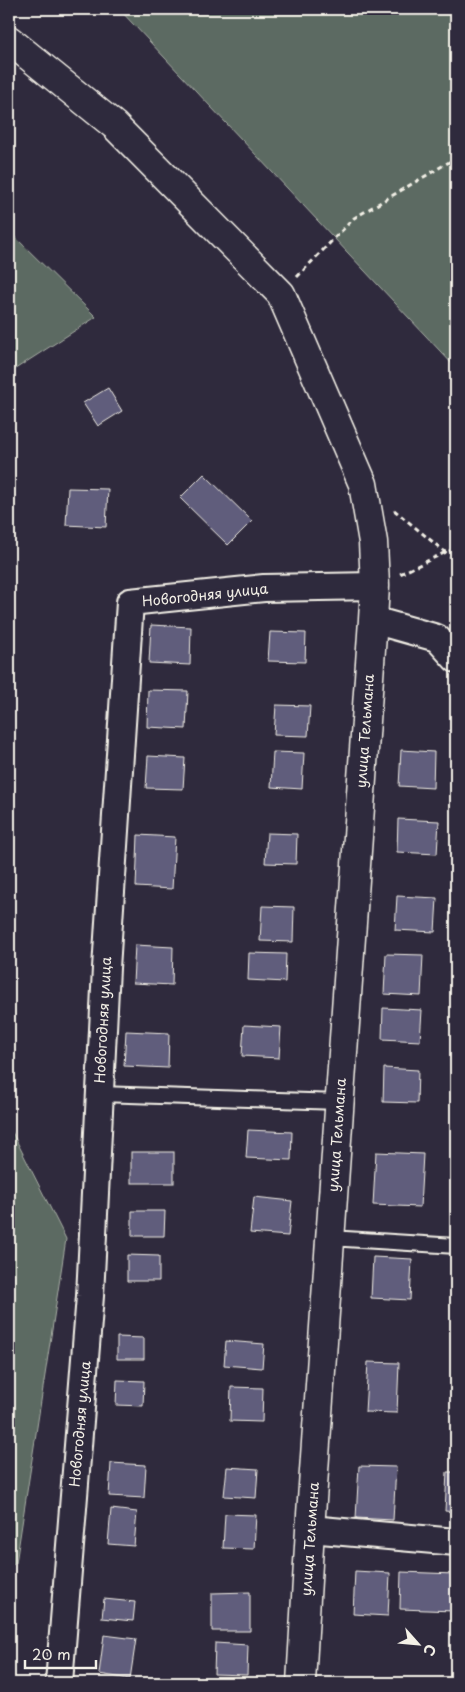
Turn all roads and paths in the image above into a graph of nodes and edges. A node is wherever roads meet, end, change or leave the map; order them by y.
1 (9, 40) edge
2 (456, 158) edge
3 (281, 294) junction
4 (393, 509) dead end
5 (456, 549) edge
6 (446, 552) junction
7 (456, 561) edge
8 (375, 586) junction
9 (373, 620) junction
10 (456, 659) edge
11 (100, 1094) junction
12 (339, 1102) junction
13 (330, 1238) junction
14 (456, 1246) edge
15 (310, 1529) junction
16 (456, 1542) edge
17 (59, 1683) edge
18 (301, 1683) edge

1 - 3 street
2 - 3 path
3 - 8 street, улица Тельмана
4 - 6 path
5 - 6 path
6 - 7 path
6 - 8 path
8 - 9 street, улица Тельмана
8 - 11 street, Новогодняя улица
9 - 10 street
9 - 12 street, улица Тельмана
11 - 12 lane
11 - 17 street, Новогодняя улица
12 - 13 street, улица Тельмана
13 - 14 lane
13 - 15 street, улица Тельмана
15 - 16 street
15 - 18 street, улица Тельмана

